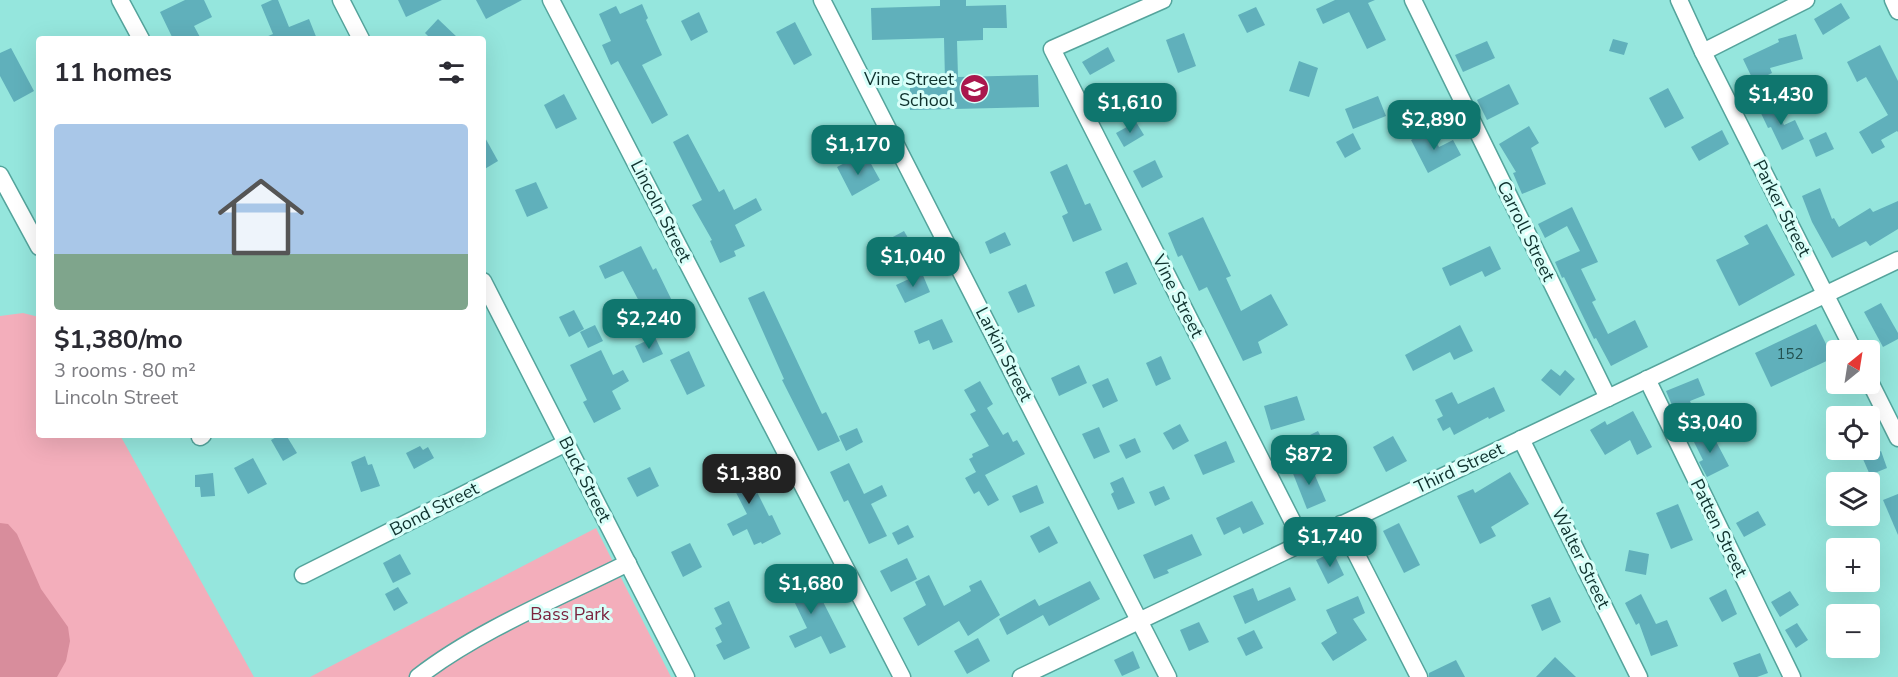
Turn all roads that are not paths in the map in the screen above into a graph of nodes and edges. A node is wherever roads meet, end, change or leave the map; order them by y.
1 (120, 0) edge
2 (341, 0) edge
3 (822, 0) edge
4 (1162, 0) edge
5 (1413, 0) edge
6 (1679, 0) edge
7 (1806, 0) edge
8 (1893, 0) edge
9 (555, 1) edge
10 (1898, 11) edge
11 (139, 36) edge
12 (359, 36) edge
13 (1703, 52) junction
14 (0, 175) edge
15 (36, 241) edge
16 (1898, 260) edge
17 (486, 290) edge
18 (1826, 295) junction
19 (1848, 340) edge
20 (1647, 379) junction
21 (1876, 394) edge
22 (1608, 398) junction
23 (1898, 438) edge
24 (1521, 439) junction
25 (566, 443) junction
26 (1341, 524) junction
27 (1303, 542) junction
28 (628, 564) junction
29 (303, 575) dead end
30 (1137, 620) junction
31 (418, 677) edge
32 (686, 677) edge
33 (902, 677) edge
34 (1021, 677) edge
35 (1167, 677) edge
36 (1419, 677) edge
37 (1639, 677) edge
38 (1792, 677) edge

1 - 11 street
2 - 12 street
3 - 30 street, Larkin Street
4 - 27 street, Vine Street
5 - 22 street, Carroll Street
6 - 13 street, Parker Street
7 - 13 street
8 - 10 street
9 - 33 street, Lincoln Street
13 - 18 street, Parker Street
14 - 15 street
16 - 18 street, Third Street
17 - 25 street, Buck Street
18 - 19 street, Parker Street
18 - 20 street, Third Street
20 - 22 street, Third Street
20 - 38 street, Patten Street
21 - 23 street
22 - 24 street, Third Street
24 - 26 street, Third Street
24 - 37 street, Walter Street
25 - 28 street, Buck Street
25 - 29 street, Bond Street
26 - 27 street, Third Street
26 - 36 street
27 - 30 street, Third Street
28 - 31 street
28 - 32 street, Buck Street
30 - 34 street, Third Street
30 - 35 street, Larkin Street

